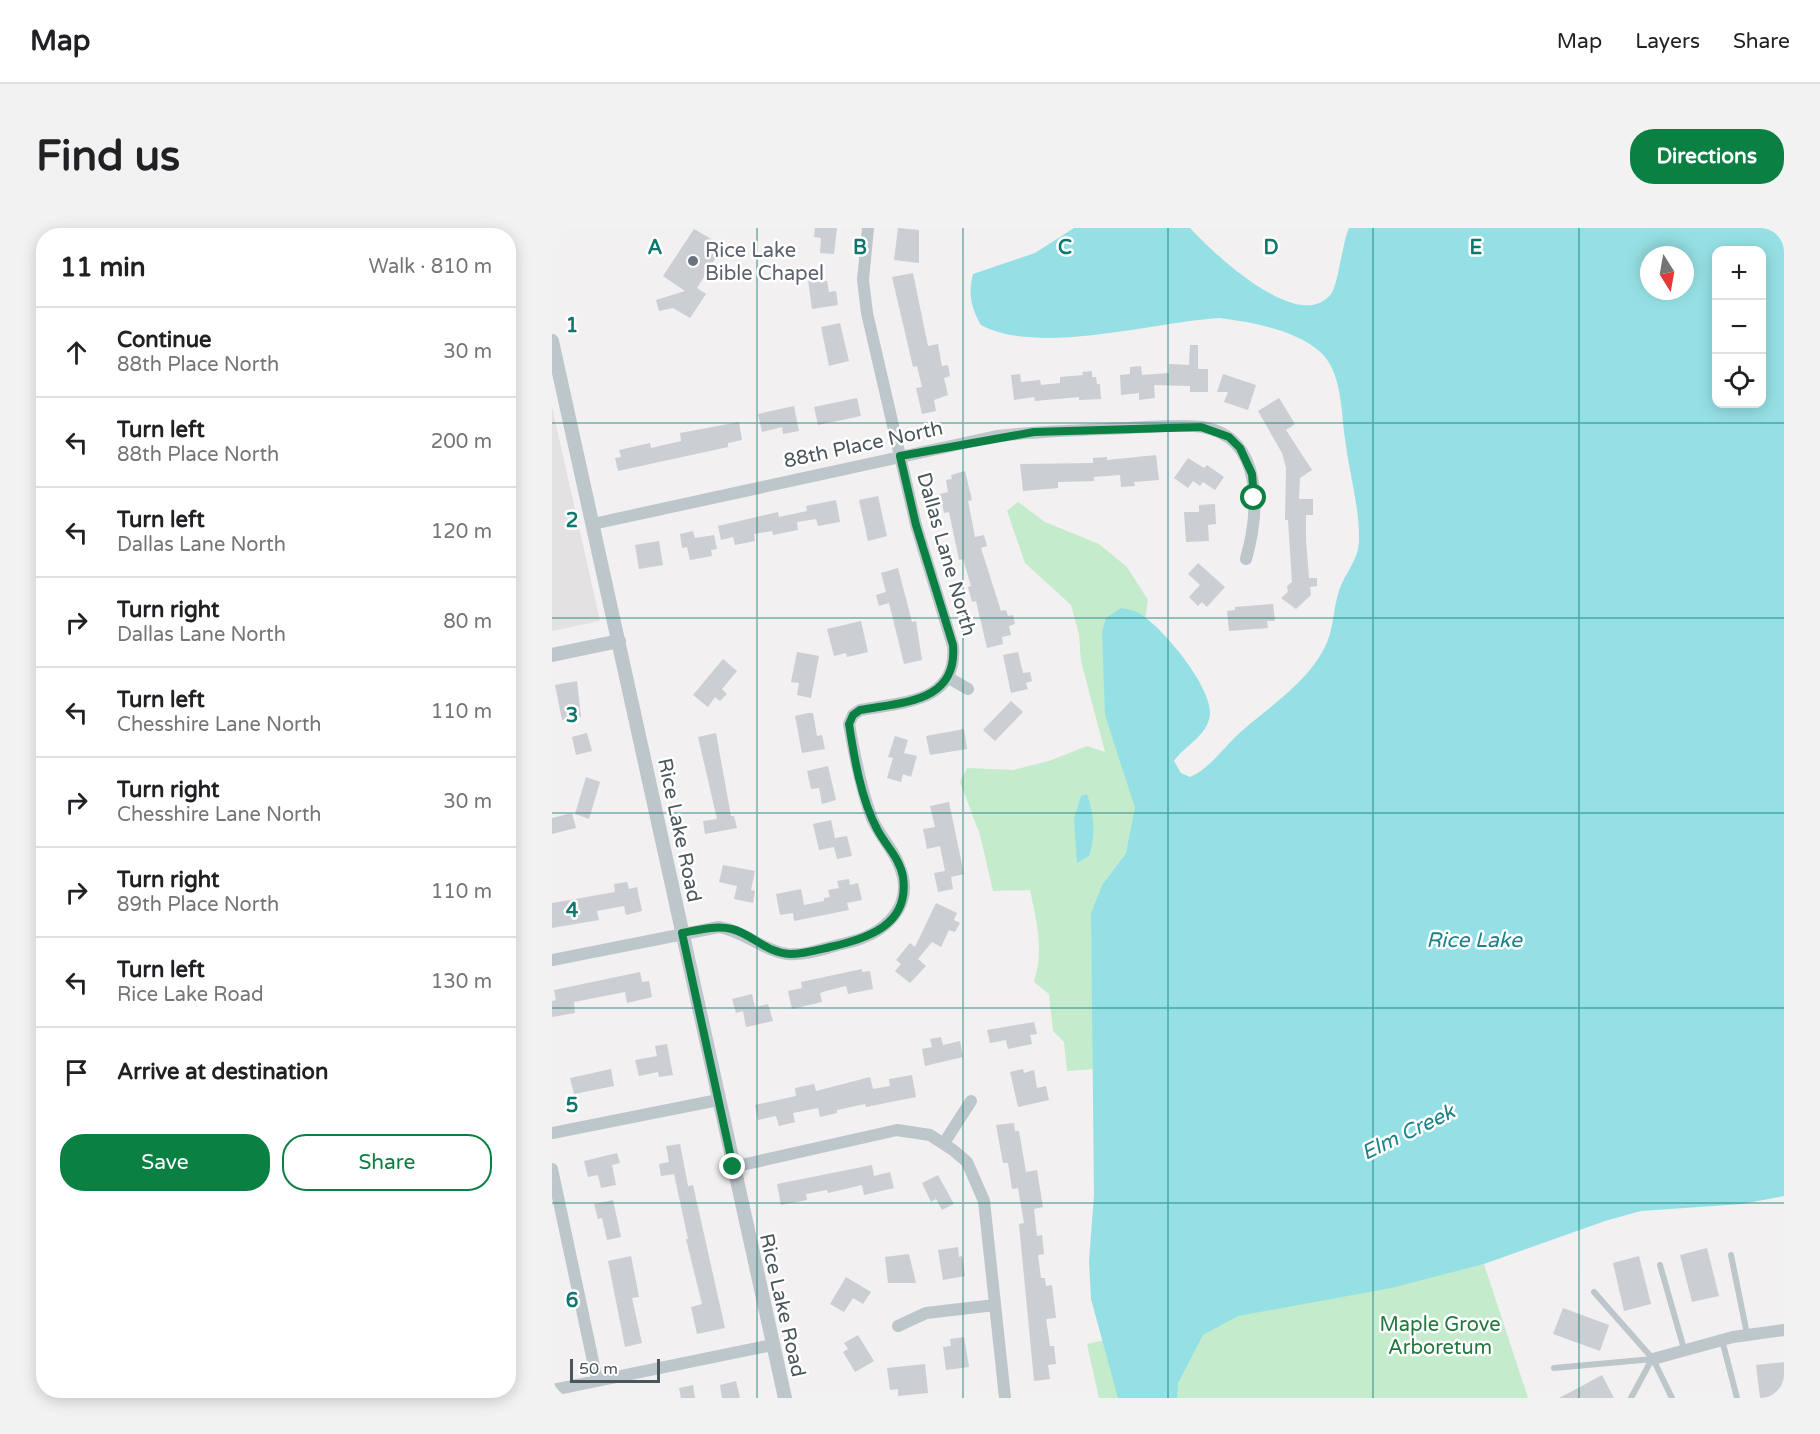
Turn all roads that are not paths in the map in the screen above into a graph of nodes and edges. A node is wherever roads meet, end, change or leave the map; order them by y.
1 (868, 228) edge
2 (552, 341) edge
3 (900, 456) junction
4 (593, 524) junction
5 (1246, 559) dead end
6 (619, 641) junction
7 (552, 654) edge
8 (949, 678) junction
9 (968, 689) dead end
10 (682, 933) junction
11 (552, 960) edge
12 (718, 1100) junction
13 (971, 1101) dead end
14 (552, 1133) edge
15 (944, 1143) junction
16 (733, 1167) junction
17 (552, 1169) edge
18 (1731, 1255) dead end
19 (1660, 1265) dead end
20 (1594, 1292) dead end
21 (995, 1305) junction
22 (898, 1326) dead end
23 (1784, 1330) edge
24 (1747, 1334) junction
25 (1722, 1340) junction
26 (771, 1345) junction
27 (1684, 1349) junction
28 (1653, 1359) junction
29 (1554, 1368) dead end
30 (597, 1380) junction
31 (552, 1390) edge
32 (574, 1392) edge
33 (785, 1398) edge
34 (1005, 1398) edge
35 (1631, 1398) edge
36 (1672, 1398) edge
37 (1737, 1398) edge

1 - 3 street, Dallas Lane North
2 - 4 street, Rice Lake Road
3 - 4 street, 88th Place North
3 - 5 street, 88th Place North
3 - 8 street, Dallas Lane North
4 - 6 street, Rice Lake Road
6 - 7 street
6 - 10 street, Rice Lake Road
8 - 9 street
8 - 10 street
10 - 11 street
10 - 12 street, Rice Lake Road
12 - 14 street
12 - 16 street, Rice Lake Road
13 - 15 street
15 - 16 street
15 - 21 street
16 - 26 street, Rice Lake Road
17 - 30 street
18 - 24 lane
19 - 27 lane
20 - 28 lane
21 - 22 street
21 - 34 street
23 - 24 street
24 - 25 street
25 - 27 street
25 - 37 lane
26 - 30 street
26 - 33 street, Rice Lake Road
27 - 28 street
28 - 29 lane
28 - 35 lane
28 - 36 lane
30 - 32 street
31 - 32 street

